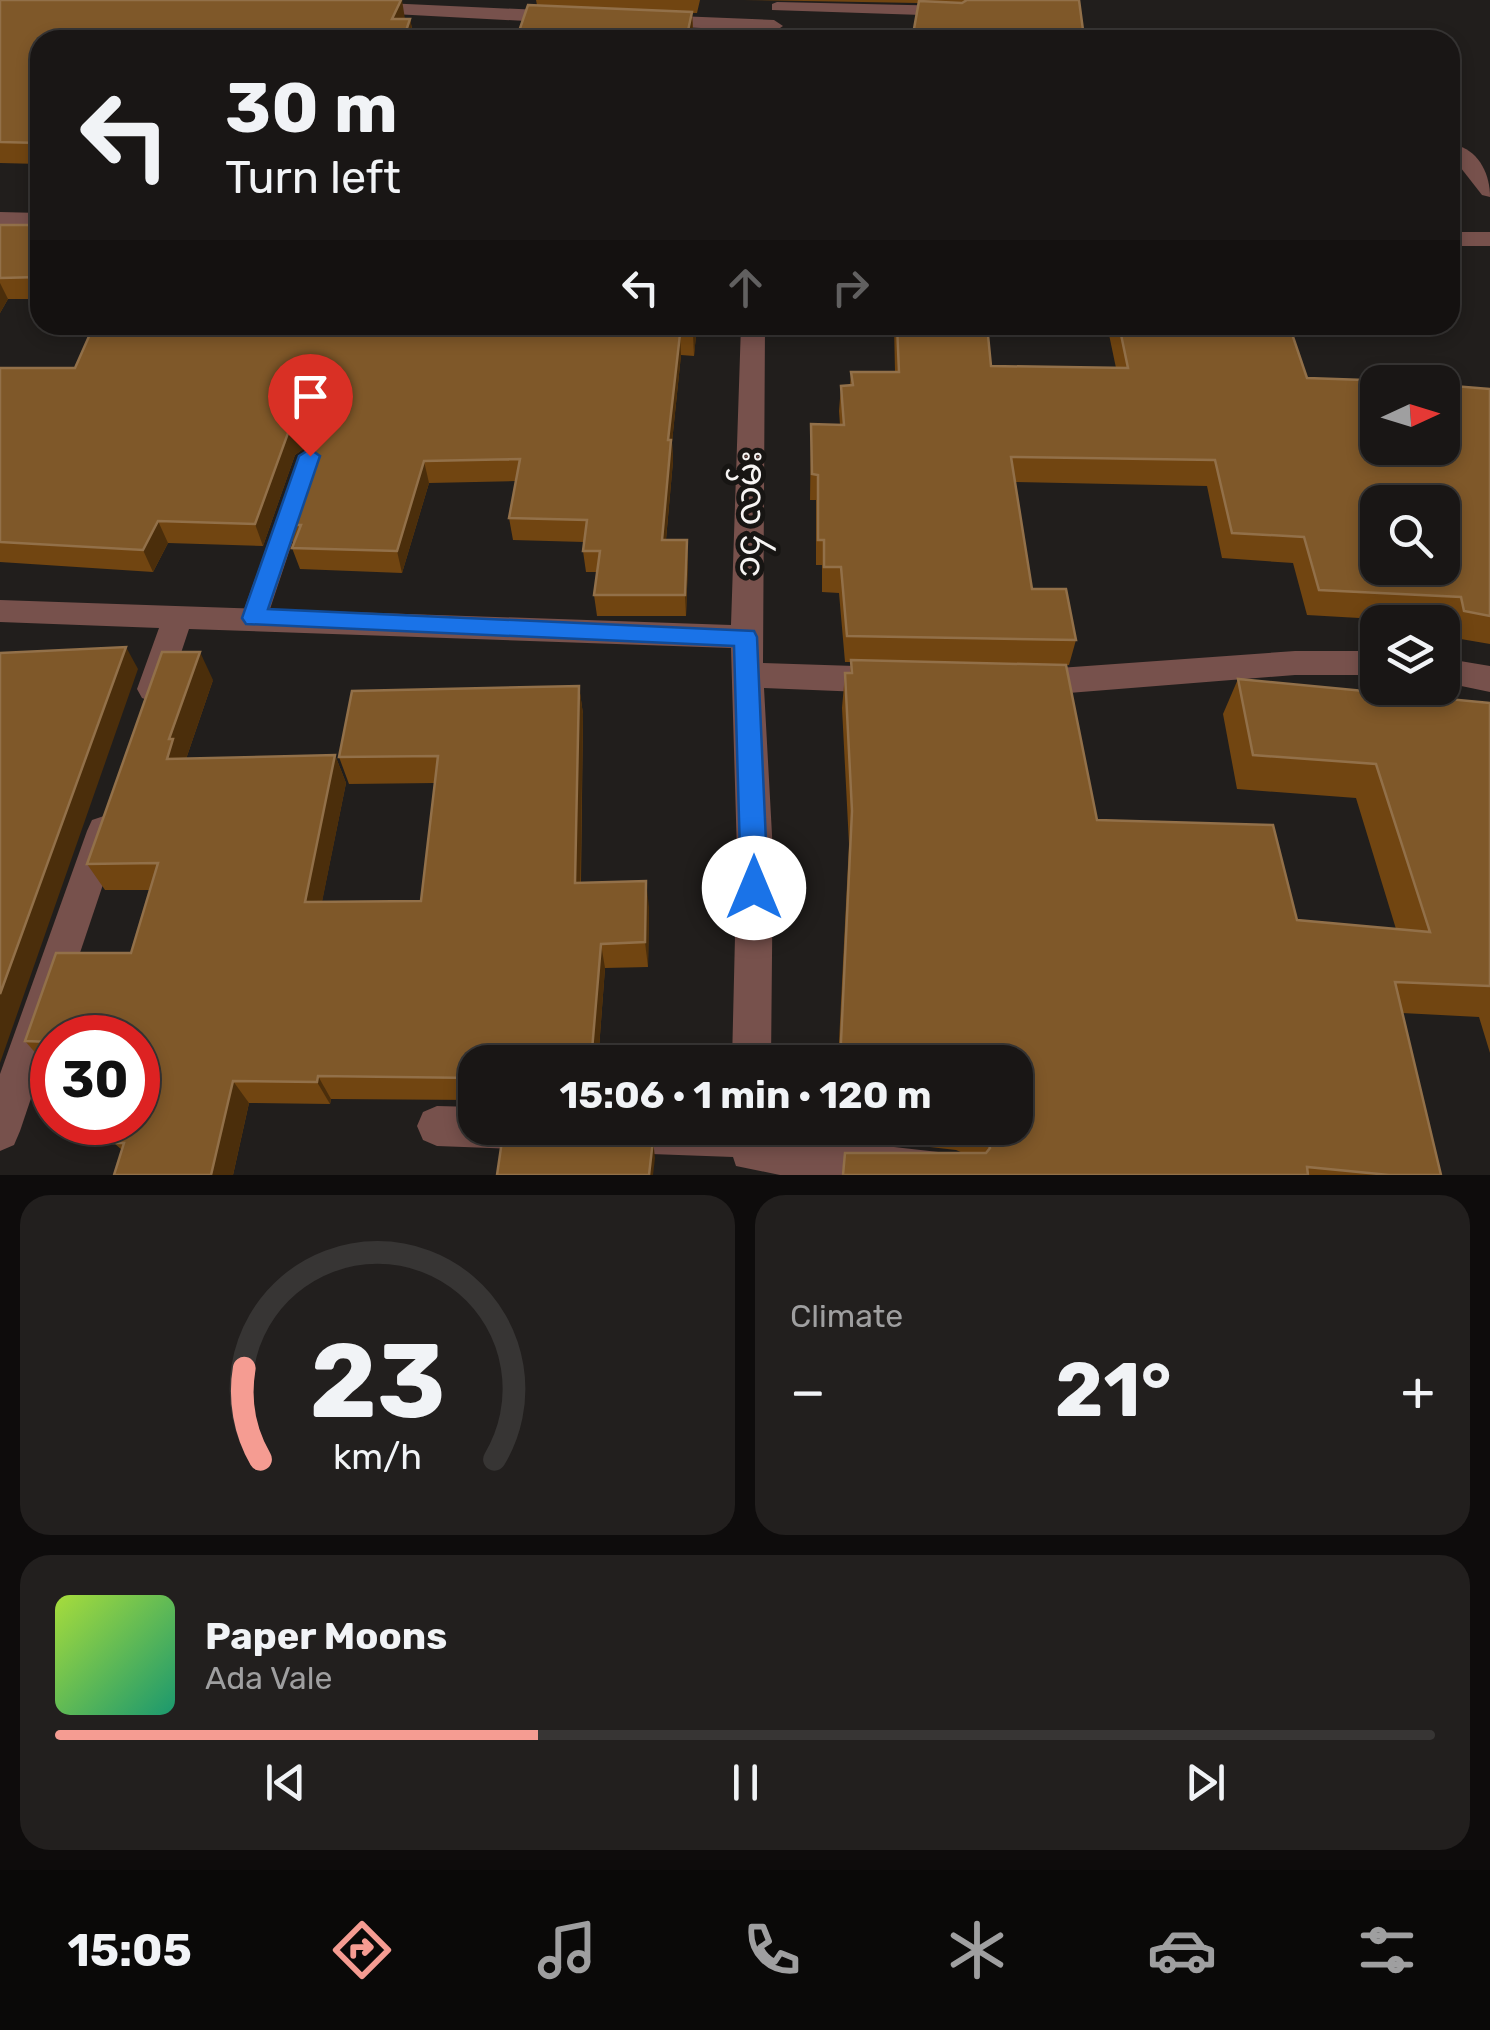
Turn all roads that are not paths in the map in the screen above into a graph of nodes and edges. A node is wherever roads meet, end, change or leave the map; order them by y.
1 (352, 7) edge
2 (960, 12) edge
3 (583, 18) edge
4 (775, 18) edge
5 (640, 20) edge
6 (1460, 152) dead end
7 (1490, 190) edge
8 (0, 219) edge
9 (30, 220) edge
10 (1460, 239) edge
11 (1490, 239) edge
12 (753, 335) edge
13 (310, 456) edge
14 (0, 611) edge
15 (178, 617) junction
16 (254, 618) junction
17 (746, 637) junction
18 (1360, 663) edge
19 (1460, 673) edge
20 (749, 675) junction
21 (1490, 679) edge
22 (914, 680) edge
23 (1009, 683) edge
24 (140, 727) edge
25 (114, 800) edge
26 (752, 1045) edge
27 (0, 1131) edge
28 (710, 1145) edge
29 (751, 1148) edge
30 (956, 1175) edge

1 - 3 street
2 - 4 lane
4 - 5 street
6 - 7 street
8 - 9 street
10 - 11 street
12 - 17 street, ၁၄ လမ်း
13 - 16 lane
14 - 15 street
15 - 16 street
15 - 24 street
16 - 17 street
17 - 20 street, ၁၄ လမ်း
18 - 23 street
19 - 21 street
20 - 22 street
20 - 26 street, ၁၄ လမ်း
25 - 27 street
28 - 29 street
29 - 30 street

